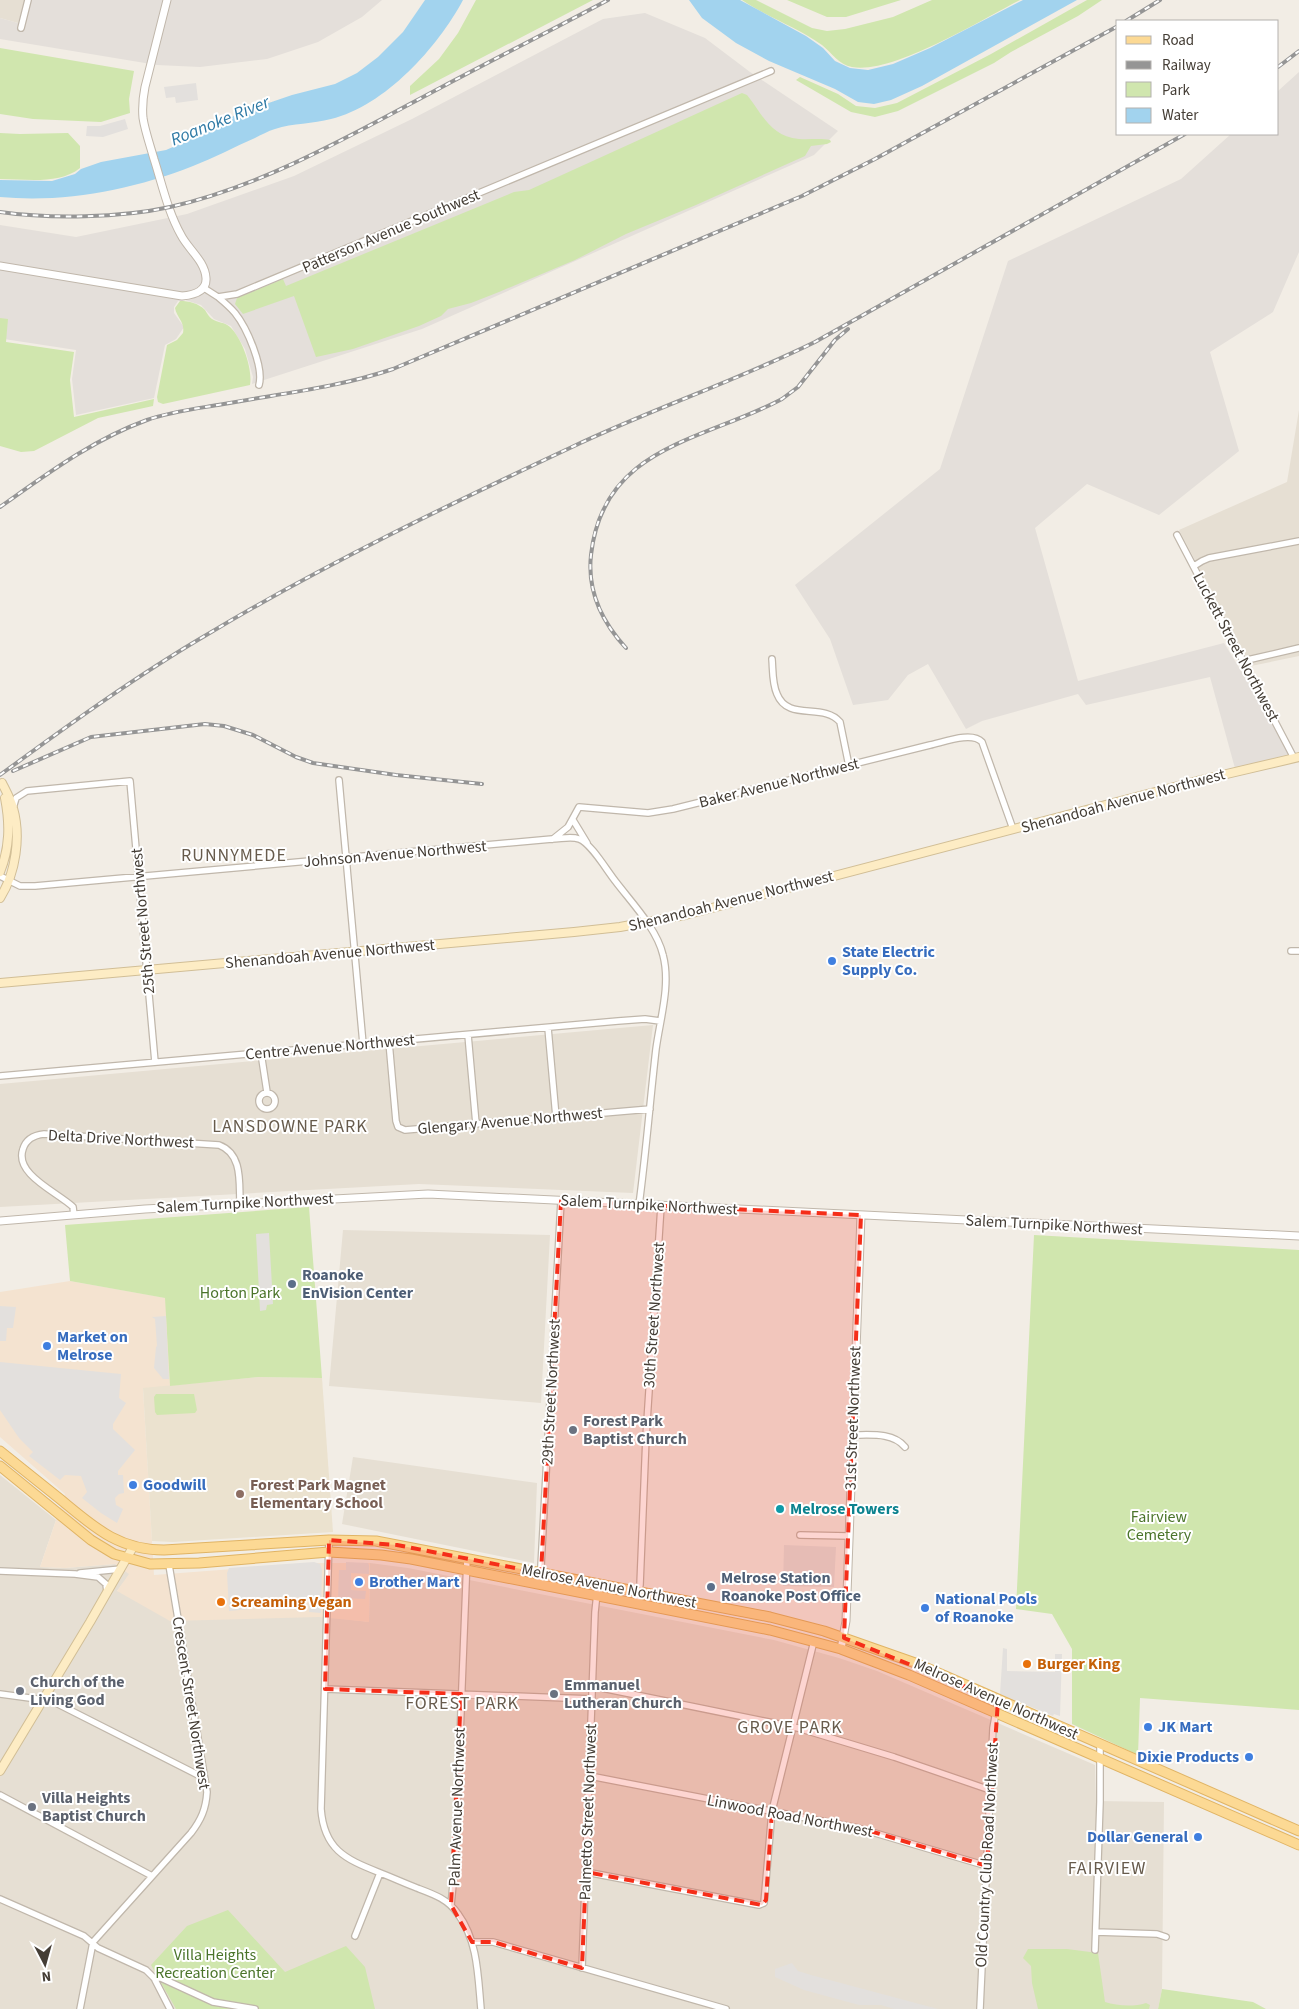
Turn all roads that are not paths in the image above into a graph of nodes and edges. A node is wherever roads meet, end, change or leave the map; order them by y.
1 (28, 0) edge
2 (167, 0) edge
3 (21, 28) dead end
4 (771, 71) dead end
5 (0, 266) edge
6 (204, 288) junction
7 (218, 297) junction
8 (259, 385) dead end
9 (1177, 536) dead end
10 (1299, 541) edge
11 (1194, 566) junction
12 (1299, 648) edge
13 (772, 659) dead end
14 (1243, 661) junction
15 (1297, 758) edge
16 (849, 766) junction
17 (339, 780) dead end
18 (13, 808) junction
19 (573, 820) junction
20 (1013, 829) junction
21 (552, 839) junction
22 (593, 851) junction
23 (347, 858) junction
24 (0, 872) edge
25 (0, 876) edge
26 (139, 878) junction
27 (9, 882) junction
28 (0, 898) edge
29 (649, 923) junction
30 (355, 951) junction
31 (1291, 951) dead end
32 (1299, 951) edge
33 (147, 970) junction
34 (0, 983) edge
35 (660, 1021) junction
36 (548, 1028) junction
37 (468, 1035) junction
38 (388, 1042) junction
39 (363, 1044) junction
40 (261, 1053) junction
41 (155, 1062) junction
42 (0, 1076) edge
43 (267, 1092) dead end
44 (650, 1109) junction
45 (556, 1117) junction
46 (476, 1124) junction
47 (560, 1201) junction
48 (240, 1203) junction
49 (639, 1204) junction
50 (661, 1206) junction
51 (74, 1215) junction
52 (861, 1215) junction
53 (0, 1222) edge
54 (1299, 1236) edge
55 (852, 1435) junction
56 (905, 1447) dead end
57 (0, 1451) edge
58 (10, 1460) junction
59 (0, 1466) edge
60 (800, 1535) dead end
61 (849, 1536) junction
62 (329, 1540) junction
63 (133, 1547) junction
64 (329, 1552) junction
65 (127, 1558) junction
66 (467, 1558) junction
67 (169, 1565) junction
68 (121, 1569) junction
69 (466, 1570) junction
70 (0, 1571) edge
71 (541, 1573) junction
72 (75, 1574) junction
73 (540, 1584) junction
74 (598, 1584) junction
75 (107, 1592) junction
76 (639, 1592) junction
77 (597, 1595) junction
78 (636, 1604) junction
79 (844, 1638) junction
80 (814, 1641) junction
81 (841, 1649) junction
82 (592, 1686) junction
83 (325, 1689) junction
84 (0, 1694) edge
85 (461, 1694) junction
86 (592, 1699) junction
87 (43, 1700) junction
88 (998, 1700) junction
89 (995, 1713) junction
90 (793, 1727) junction
91 (1100, 1745) junction
92 (1101, 1759) junction
93 (0, 1771) edge
94 (590, 1776) junction
95 (204, 1778) junction
96 (990, 1790) junction
97 (0, 1795) edge
98 (772, 1811) junction
99 (1299, 1832) edge
100 (1299, 1846) edge
101 (987, 1866) junction
102 (586, 1872) junction
103 (380, 1873) junction
104 (152, 1876) junction
105 (0, 1899) edge
106 (451, 1905) junction
107 (1096, 1932) junction
108 (355, 1936) dead end
109 (1166, 1936) dead end
110 (472, 1942) junction
111 (92, 1944) junction
112 (1095, 1950) dead end
113 (582, 1968) junction
114 (154, 1978) junction
115 (80, 2009) edge
116 (170, 2009) edge
117 (255, 2009) edge
118 (481, 2009) edge
119 (726, 2009) edge
120 (980, 2009) edge

1 - 3 street
2 - 6 street
4 - 7 street, Patterson Avenue Southwest
5 - 6 street
6 - 7 street
7 - 8 street
9 - 11 street, Luckett Street Northwest
10 - 11 street
11 - 14 street, Luckett Street Northwest
12 - 14 street
13 - 16 street
14 - 15 street, Luckett Street Northwest
15 - 20 main road, Shenandoah Avenue Northwest
16 - 19 street, Baker Avenue Northwest
16 - 20 street, Baker Avenue Northwest
17 - 23 street
18 - 24 main road
18 - 26 street, 25th Street Northwest
18 - 27 main road
19 - 21 street
19 - 22 street
20 - 29 main road, Shenandoah Avenue Northwest
21 - 22 street
21 - 23 street, Johnson Avenue Northwest
22 - 29 street
23 - 26 street, Johnson Avenue Northwest
23 - 30 street
25 - 27 street, Johnson Avenue Northwest
26 - 27 street, Johnson Avenue Northwest
26 - 33 street, 25th Street Northwest
27 - 28 main road
29 - 30 main road, Shenandoah Avenue Northwest
29 - 35 street
30 - 33 main road, Shenandoah Avenue Northwest
30 - 39 street
31 - 32 street
33 - 34 main road, Shenandoah Avenue Northwest
33 - 41 street, 25th Street Northwest
35 - 36 street, Centre Avenue Northwest
35 - 44 street
36 - 37 street, Centre Avenue Northwest
36 - 45 street
37 - 38 street, Centre Avenue Northwest
37 - 46 street
38 - 39 street, Centre Avenue Northwest
38 - 46 street, Glengary Avenue Northwest
39 - 40 street, Centre Avenue Northwest
40 - 41 street, Centre Avenue Northwest
40 - 43 street
41 - 42 street, Centre Avenue Northwest
44 - 45 street, Glengary Avenue Northwest
44 - 49 street
45 - 46 street, Glengary Avenue Northwest
47 - 48 street, Salem Turnpike Northwest
47 - 49 street, Salem Turnpike Northwest
47 - 71 street, 29th Street Northwest
48 - 51 street, Salem Turnpike Northwest
48 - 51 street, Delta Drive Northwest
49 - 50 street, Salem Turnpike Northwest
50 - 52 street, Salem Turnpike Northwest
50 - 76 street, 30th Street Northwest
51 - 53 street, Salem Turnpike Northwest
52 - 54 street, Salem Turnpike Northwest
52 - 55 street, 31st Street Northwest
55 - 56 street
55 - 61 street, 31st Street Northwest
57 - 58 main road, Melrose Avenue Northwest
58 - 59 street
58 - 63 main road, Melrose Avenue Northwest
59 - 65 main road, Melrose Avenue Northwest
60 - 61 street
61 - 79 street, 31st Street Northwest
62 - 63 main road, Melrose Avenue Northwest
62 - 64 street
62 - 66 main road, Melrose Avenue Northwest
63 - 65 main road
64 - 67 main road, Melrose Avenue Northwest
64 - 69 main road, Melrose Avenue Northwest
64 - 83 street
65 - 67 main road, Melrose Avenue Northwest
65 - 68 main road
66 - 69 street, Palm Avenue Northwest
66 - 71 main road, Melrose Avenue Northwest
67 - 95 street, Crescent Street Northwest
68 - 72 street
68 - 75 main road
69 - 73 main road, Melrose Avenue Northwest
69 - 85 street, Palm Avenue Northwest
70 - 72 street
71 - 73 street, 29th Street Northwest
71 - 74 main road, Melrose Avenue Northwest
72 - 75 street
73 - 77 main road, Melrose Avenue Northwest
74 - 76 main road, Melrose Avenue Northwest
74 - 77 street, Palmetto Street Northwest
75 - 87 main road
76 - 78 street, 30th Street Northwest
76 - 79 main road, Melrose Avenue Northwest
77 - 78 main road, Melrose Avenue Northwest
77 - 82 street, Palmetto Street Northwest
78 - 80 main road, Melrose Avenue Northwest
79 - 81 street, 31st Street Northwest
79 - 88 main road, Melrose Avenue Northwest
80 - 81 main road, Melrose Avenue Northwest
80 - 90 street
81 - 89 main road, Melrose Avenue Northwest
82 - 86 street, Palmetto Street Northwest
82 - 90 street
83 - 85 street
83 - 103 street
84 - 87 street
85 - 86 street
85 - 106 street, Palm Avenue Northwest
86 - 94 street, Palmetto Street Northwest
87 - 93 main road
87 - 95 street
88 - 89 street, Old Country Club Road Northwest
88 - 91 main road, Melrose Avenue Northwest
89 - 92 main road, Melrose Avenue Northwest
89 - 96 street, Old Country Club Road Northwest
90 - 96 street
90 - 98 street
91 - 92 street
91 - 99 main road, Melrose Avenue Northwest
92 - 100 main road, Melrose Avenue Northwest
92 - 107 street
94 - 98 street, Linwood Road Northwest
94 - 102 street, Palmetto Street Northwest
95 - 104 street, Crescent Street Northwest
96 - 101 street, Old Country Club Road Northwest
97 - 104 street
98 - 101 street, Linwood Road Northwest
98 - 102 street
101 - 120 street, Old Country Club Road Northwest
102 - 113 street, Palmetto Street Northwest
103 - 106 street
103 - 108 street
104 - 111 street, Crescent Street Northwest
105 - 111 street
106 - 110 street
107 - 109 street
107 - 112 street
110 - 113 street
110 - 118 street
111 - 114 street
111 - 115 street
113 - 119 street
114 - 116 street
114 - 117 street

